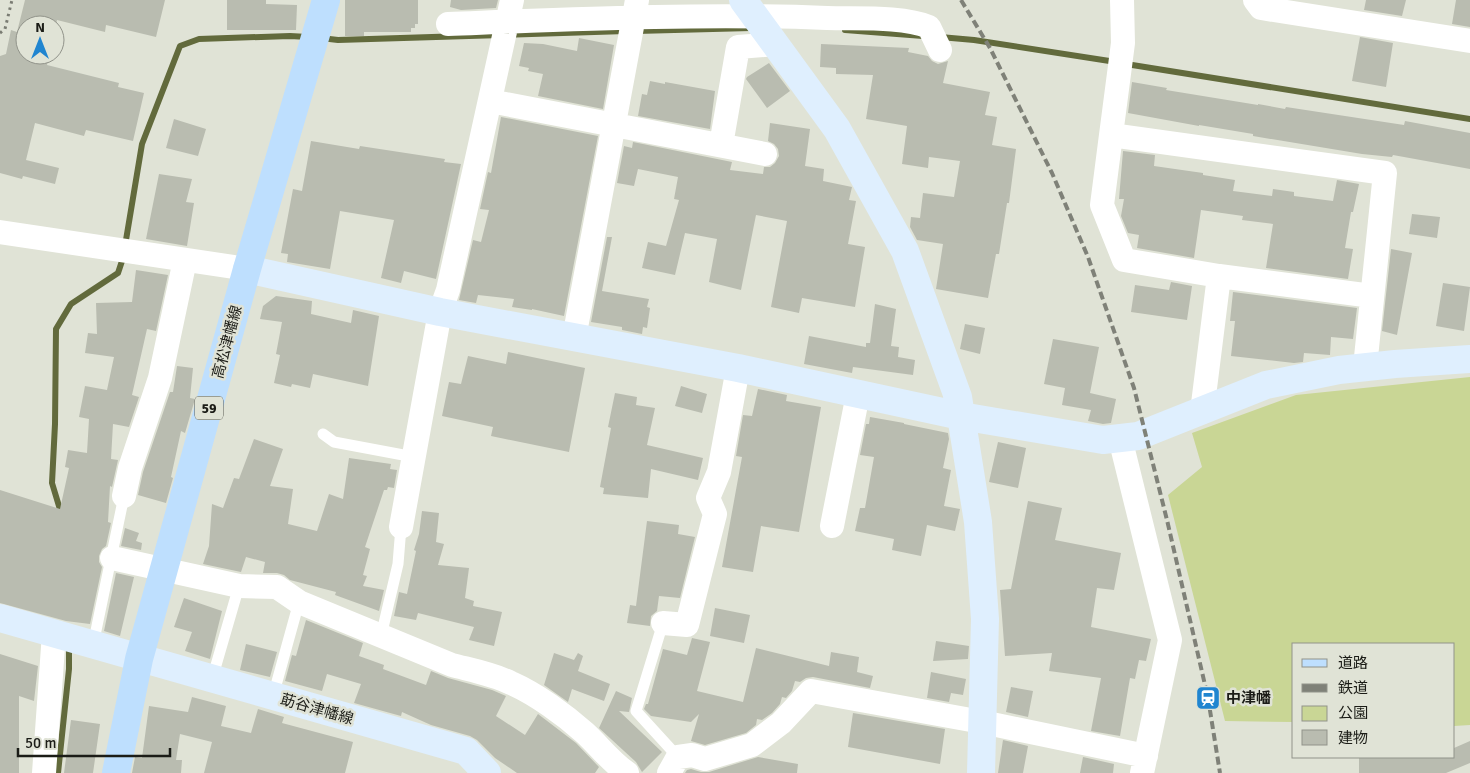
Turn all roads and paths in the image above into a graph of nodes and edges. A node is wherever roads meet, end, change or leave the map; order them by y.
1 (12, 0) edge
2 (326, 0) edge
3 (870, 0) edge
4 (1122, 0) edge
5 (1255, 0) edge
6 (633, 20) edge
7 (885, 20) junction
8 (508, 23) edge
9 (448, 24) dead end
10 (761, 24) edge
11 (0, 32) edge
12 (936, 41) dead end
13 (1470, 41) edge
14 (490, 102) junction
15 (614, 125) junction
16 (1111, 135) junction
17 (721, 145) junction
18 (765, 154) dead end
19 (0, 232) edge
20 (185, 260) junction
21 (247, 269) junction
22 (1219, 276) junction
23 (1372, 296) junction
24 (440, 312) junction
25 (574, 338) junction
26 (1470, 360) edge
27 (1365, 367) junction
28 (738, 368) junction
29 (858, 394) junction
30 (1202, 412) junction
31 (961, 416) junction
32 (323, 434) dead end
33 (1120, 438) junction
34 (414, 457) junction
35 (124, 496) joint
36 (832, 526) dead end
37 (401, 527) joint
38 (112, 558) junction
39 (165, 570) junction
40 (239, 586) junction
41 (299, 602) junction
42 (0, 618) edge
43 (662, 623) joint
44 (381, 636) junction
45 (72, 639) junction
46 (139, 658) junction
47 (212, 679) junction
48 (273, 696) junction
49 (982, 722) junction
50 (1144, 764) edge
51 (674, 765) edge
52 (44, 773) edge
53 (116, 773) edge
54 (487, 773) edge
55 (627, 773) edge
56 (981, 773) edge

1 - 11 path
2 - 21 main road, 高松津幡線 / 59
3 - 7 street
4 - 16 street
5 - 13 street
6 - 8 street
6 - 10 street
6 - 15 street
7 - 10 street
7 - 12 street
8 - 9 street
8 - 14 street
10 - 17 street
10 - 31 street
14 - 15 street
14 - 24 street
15 - 17 street
15 - 25 street
16 - 22 street
16 - 23 street
17 - 18 street
19 - 20 street
20 - 21 street
20 - 35 street
21 - 24 street
21 - 39 main road, 高松津幡線 / 59
22 - 23 street
22 - 30 street
23 - 27 street
24 - 25 street
24 - 34 street
25 - 28 street
26 - 27 street
27 - 30 street
28 - 29 street
28 - 43 street
29 - 31 street
29 - 36 street
30 - 33 street
31 - 33 street
31 - 49 street
32 - 34 lane
33 - 50 street
34 - 37 street
35 - 38 lane
37 - 44 lane
38 - 39 street
38 - 45 lane
39 - 40 street
39 - 46 main road, 高松津幡線 / 59
40 - 41 street
40 - 47 lane
41 - 44 street
41 - 48 lane
42 - 45 street, 莇谷津幡線
43 - 51 lane
44 - 55 street
45 - 46 street, 莇谷津幡線
45 - 52 street
46 - 47 street, 莇谷津幡線
46 - 53 main road, 高松津幡線 / 59
47 - 48 street, 莇谷津幡線
48 - 54 street, 莇谷津幡線
49 - 50 street
49 - 51 street
49 - 56 street

